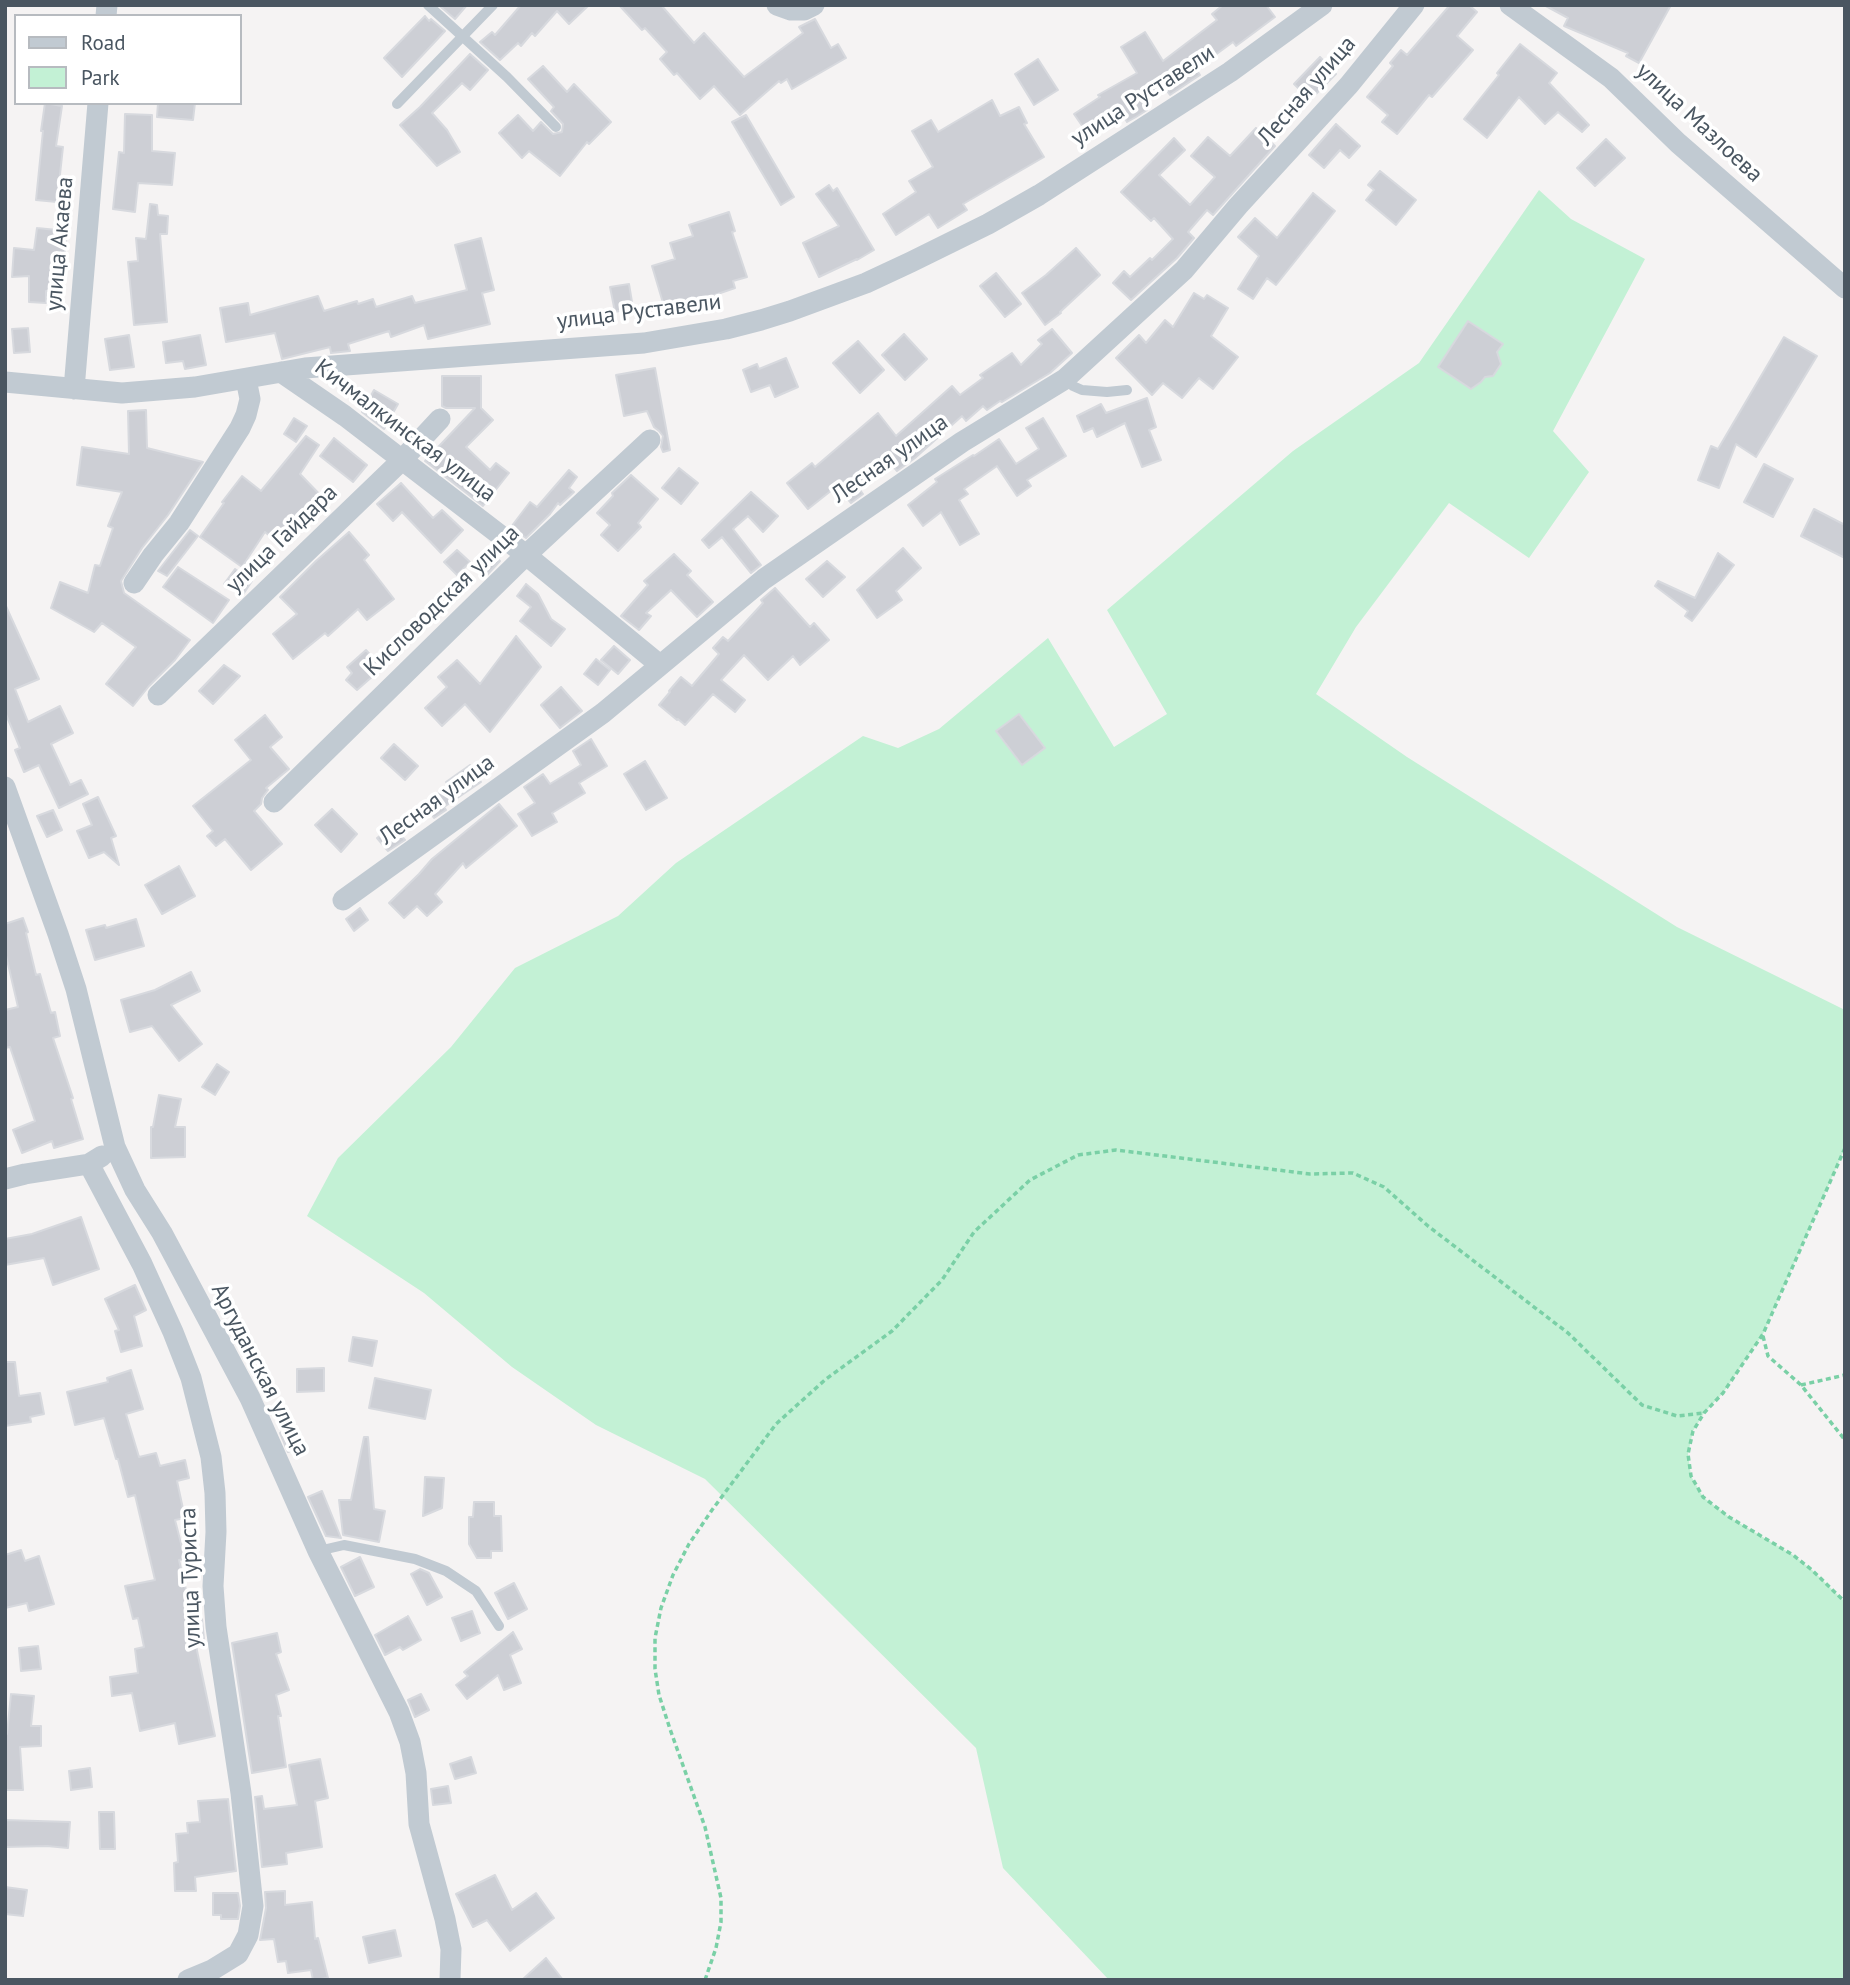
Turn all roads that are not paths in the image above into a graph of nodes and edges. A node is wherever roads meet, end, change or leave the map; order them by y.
1 (428, 5) edge
2 (493, 5) edge
3 (778, 5) edge
4 (814, 5) edge
5 (1322, 5) edge
6 (1414, 5) edge
7 (1510, 5) edge
8 (462, 37) junction
9 (397, 104) dead end
10 (98, 105) edge
11 (555, 127) dead end
12 (1845, 288) edge
13 (281, 372) junction
14 (246, 379) junction
15 (1065, 379) junction
16 (5, 382) edge
17 (74, 389) junction
18 (1127, 390) dead end
19 (440, 419) dead end
20 (650, 440) dead end
21 (402, 460) junction
22 (526, 555) junction
23 (134, 583) dead end
24 (660, 664) junction
25 (158, 695) dead end
26 (5, 786) edge
27 (274, 802) dead end
28 (343, 900) dead end
29 (115, 1147) junction
30 (89, 1164) junction
31 (5, 1179) edge
32 (318, 1551) junction
33 (499, 1626) dead end
34 (188, 1980) edge
35 (450, 1980) edge

1 - 8 lane
2 - 8 lane
3 - 4 street
5 - 13 street, улица Руставели
6 - 15 street, Лесная улица
7 - 12 street, улица Мазлоева
8 - 9 lane
8 - 11 lane
10 - 17 street, улица Акаева
13 - 14 street, улица Руставели
13 - 21 street, Кичмалкинская улица
14 - 17 street, улица Руставели
14 - 23 street
15 - 18 lane
15 - 24 street, Лесная улица
16 - 17 street, улица Руставели
19 - 21 street, улица Гайдара
20 - 22 street, Кисловодская улица
21 - 22 street, Кичмалкинская улица
21 - 25 street, улица Гайдара
22 - 24 street, Кичмалкинская улица
22 - 27 street, Кисловодская улица
24 - 28 street, Лесная улица
26 - 29 street, Аргуданская улица
29 - 30 street
29 - 32 street, Аргуданская улица
30 - 31 street
30 - 34 street, улица Туриста
32 - 33 lane
32 - 35 street, Аргуданская улица

